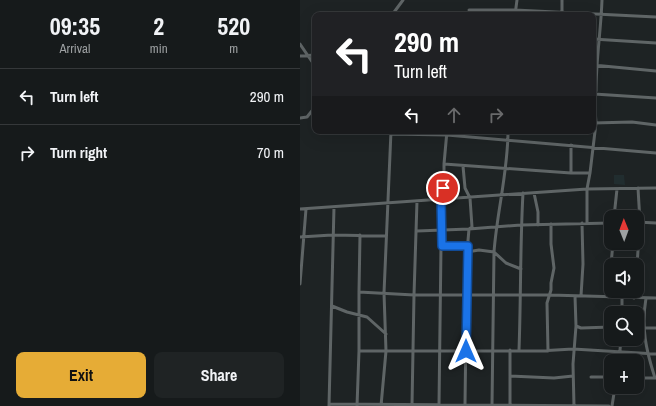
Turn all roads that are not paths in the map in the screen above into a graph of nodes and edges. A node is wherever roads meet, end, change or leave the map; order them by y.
1 (403, 0) edge
2 (517, 0) edge
3 (562, 0) edge
4 (602, 0) edge
5 (469, 10) dead end
6 (515, 10) junction
7 (394, 12) edge
8 (562, 12) joint
9 (596, 14) edge
10 (602, 14) junction
11 (656, 17) edge
12 (599, 39) junction
13 (656, 43) edge
14 (300, 44) edge
15 (307, 54) junction
16 (312, 55) edge
17 (300, 56) edge
18 (596, 59) edge
19 (312, 62) edge
20 (596, 66) edge
21 (656, 71) edge
22 (596, 94) edge
23 (656, 98) edge
24 (312, 111) edge
25 (300, 118) edge
26 (596, 123) edge
27 (656, 125) edge
28 (391, 134) edge
29 (447, 134) edge
30 (452, 134) edge
31 (508, 134) edge
32 (595, 134) edge
33 (508, 140) junction
34 (571, 145) junction
35 (594, 147) junction
36 (656, 153) edge
37 (444, 164) junction
38 (462, 166) junction
39 (506, 168) junction
40 (590, 172) junction
41 (571, 173) junction
42 (638, 188) junction
43 (656, 188) edge
44 (587, 189) junction
45 (617, 189) junction
46 (523, 193) junction
47 (534, 193) junction
48 (501, 195) junction
49 (470, 198) junction
50 (441, 199) junction
51 (417, 201) junction
52 (388, 203) junction
53 (334, 207) junction
54 (300, 209) edge
55 (306, 209) junction
56 (615, 210) edge
57 (639, 210) edge
58 (644, 222) edge
59 (582, 223) junction
60 (587, 223) junction
61 (604, 223) edge
62 (656, 223) edge
63 (551, 224) junction
64 (521, 225) junction
65 (538, 225) junction
66 (496, 227) junction
67 (469, 229) junction
68 (417, 231) junction
69 (442, 231) junction
70 (332, 235) junction
71 (360, 235) junction
72 (386, 236) junction
73 (302, 237) edge
74 (442, 246) junction
75 (468, 246) junction
76 (467, 252) junction
77 (494, 252) junction
78 (521, 269) junction
79 (300, 284) edge
80 (359, 292) junction
81 (384, 293) junction
82 (494, 295) junction
83 (550, 295) junction
84 (414, 296) junction
85 (440, 296) junction
86 (467, 296) junction
87 (521, 296) junction
88 (575, 296) junction
89 (581, 296) junction
90 (604, 297) edge
91 (646, 298) joint
92 (656, 298) edge
93 (332, 306) junction
94 (644, 309) edge
95 (358, 316) junction
96 (576, 326) junction
97 (604, 327) edge
98 (644, 328) edge
99 (656, 328) edge
100 (386, 334) junction
101 (644, 334) edge
102 (620, 346) edge
103 (510, 350) junction
104 (519, 350) junction
105 (573, 350) junction
106 (359, 351) junction
107 (413, 351) junction
108 (440, 351) junction
109 (466, 351) junction
110 (493, 351) junction
111 (548, 351) junction
112 (386, 352) junction
113 (620, 352) junction
114 (647, 353) junction
115 (656, 354) edge
116 (510, 376) junction
117 (573, 376) junction
118 (591, 377) dead end
119 (604, 377) edge
120 (644, 378) edge
121 (655, 378) edge
122 (614, 394) edge
123 (329, 405) edge
124 (357, 405) edge
125 (381, 405) edge
126 (410, 405) edge
127 (439, 405) junction
128 (465, 406) edge
129 (492, 406) edge
130 (510, 406) edge
131 (519, 406) edge
132 (546, 406) edge
133 (574, 406) edge
134 (601, 406) edge
135 (609, 406) edge
136 (612, 406) edge

1 - 7 street
2 - 6 street
3 - 8 street
4 - 10 street
5 - 6 street
6 - 8 street
9 - 10 street
10 - 11 street
10 - 12 street
12 - 13 street
12 - 18 street
14 - 15 street
15 - 16 street
15 - 17 street
15 - 19 street
20 - 21 street
22 - 23 street
24 - 25 street
26 - 27 street
28 - 52 street
29 - 37 street
30 - 33 street
31 - 33 street
32 - 35 street
33 - 34 street
33 - 39 street
34 - 35 street
34 - 41 street
35 - 36 street
35 - 40 street
37 - 38 street
37 - 50 street
38 - 39 street
38 - 49 street
39 - 41 street
39 - 48 street
40 - 41 street
40 - 44 street
42 - 43 street
42 - 45 street
42 - 57 street
44 - 45 street
44 - 47 street
44 - 60 street
45 - 56 street
46 - 47 street
46 - 48 street
46 - 64 street
47 - 65 street
48 - 49 street
48 - 66 street
49 - 50 street
49 - 67 street
50 - 51 street
50 - 69 street
51 - 52 street
51 - 68 street
52 - 53 street
52 - 72 street
53 - 55 street
53 - 70 street
54 - 55 street
55 - 73 street
58 - 62 street
59 - 60 street
59 - 63 street
59 - 89 street
60 - 61 street
63 - 65 street
63 - 83 street
64 - 65 street
64 - 66 street
64 - 78 street
66 - 67 street
66 - 77 street
67 - 69 street
67 - 75 street
68 - 69 street
68 - 84 street
69 - 74 street
70 - 71 street
70 - 73 street
70 - 93 street
71 - 72 street
71 - 80 street
72 - 81 street
73 - 79 street
74 - 75 street
74 - 85 street
75 - 76 street
76 - 77 street
76 - 86 street
77 - 78 street
77 - 82 street
78 - 87 street
80 - 81 street
80 - 95 street
81 - 84 street
81 - 100 street
82 - 86 street
82 - 87 street
82 - 110 street
83 - 87 street
83 - 88 street
83 - 111 street
84 - 85 street
84 - 107 street
85 - 86 street
85 - 108 street
86 - 109 street
87 - 104 street
88 - 89 street
88 - 96 street
89 - 90 street
91 - 92 street
91 - 94 street
93 - 95 street
93 - 123 street
95 - 100 street
95 - 106 street
96 - 97 street
96 - 105 street
98 - 99 street
100 - 112 street
101 - 114 street
102 - 113 street
103 - 104 street
103 - 110 street
103 - 116 street
104 - 111 street
105 - 111 street
105 - 113 street
105 - 117 street
106 - 112 street
106 - 124 street
107 - 108 street
107 - 112 street
107 - 126 street
108 - 109 street
108 - 127 street
109 - 110 street
109 - 128 street
110 - 129 street
112 - 125 street
113 - 114 street
114 - 115 street
114 - 121 street
116 - 117 street
116 - 130 street
117 - 133 street
118 - 119 street
120 - 121 street
122 - 136 street
123 - 124 street
124 - 125 street
125 - 126 street
126 - 127 street
127 - 128 street
128 - 129 street
129 - 130 street
130 - 131 street
131 - 132 street
132 - 133 street
133 - 134 street
134 - 135 street

